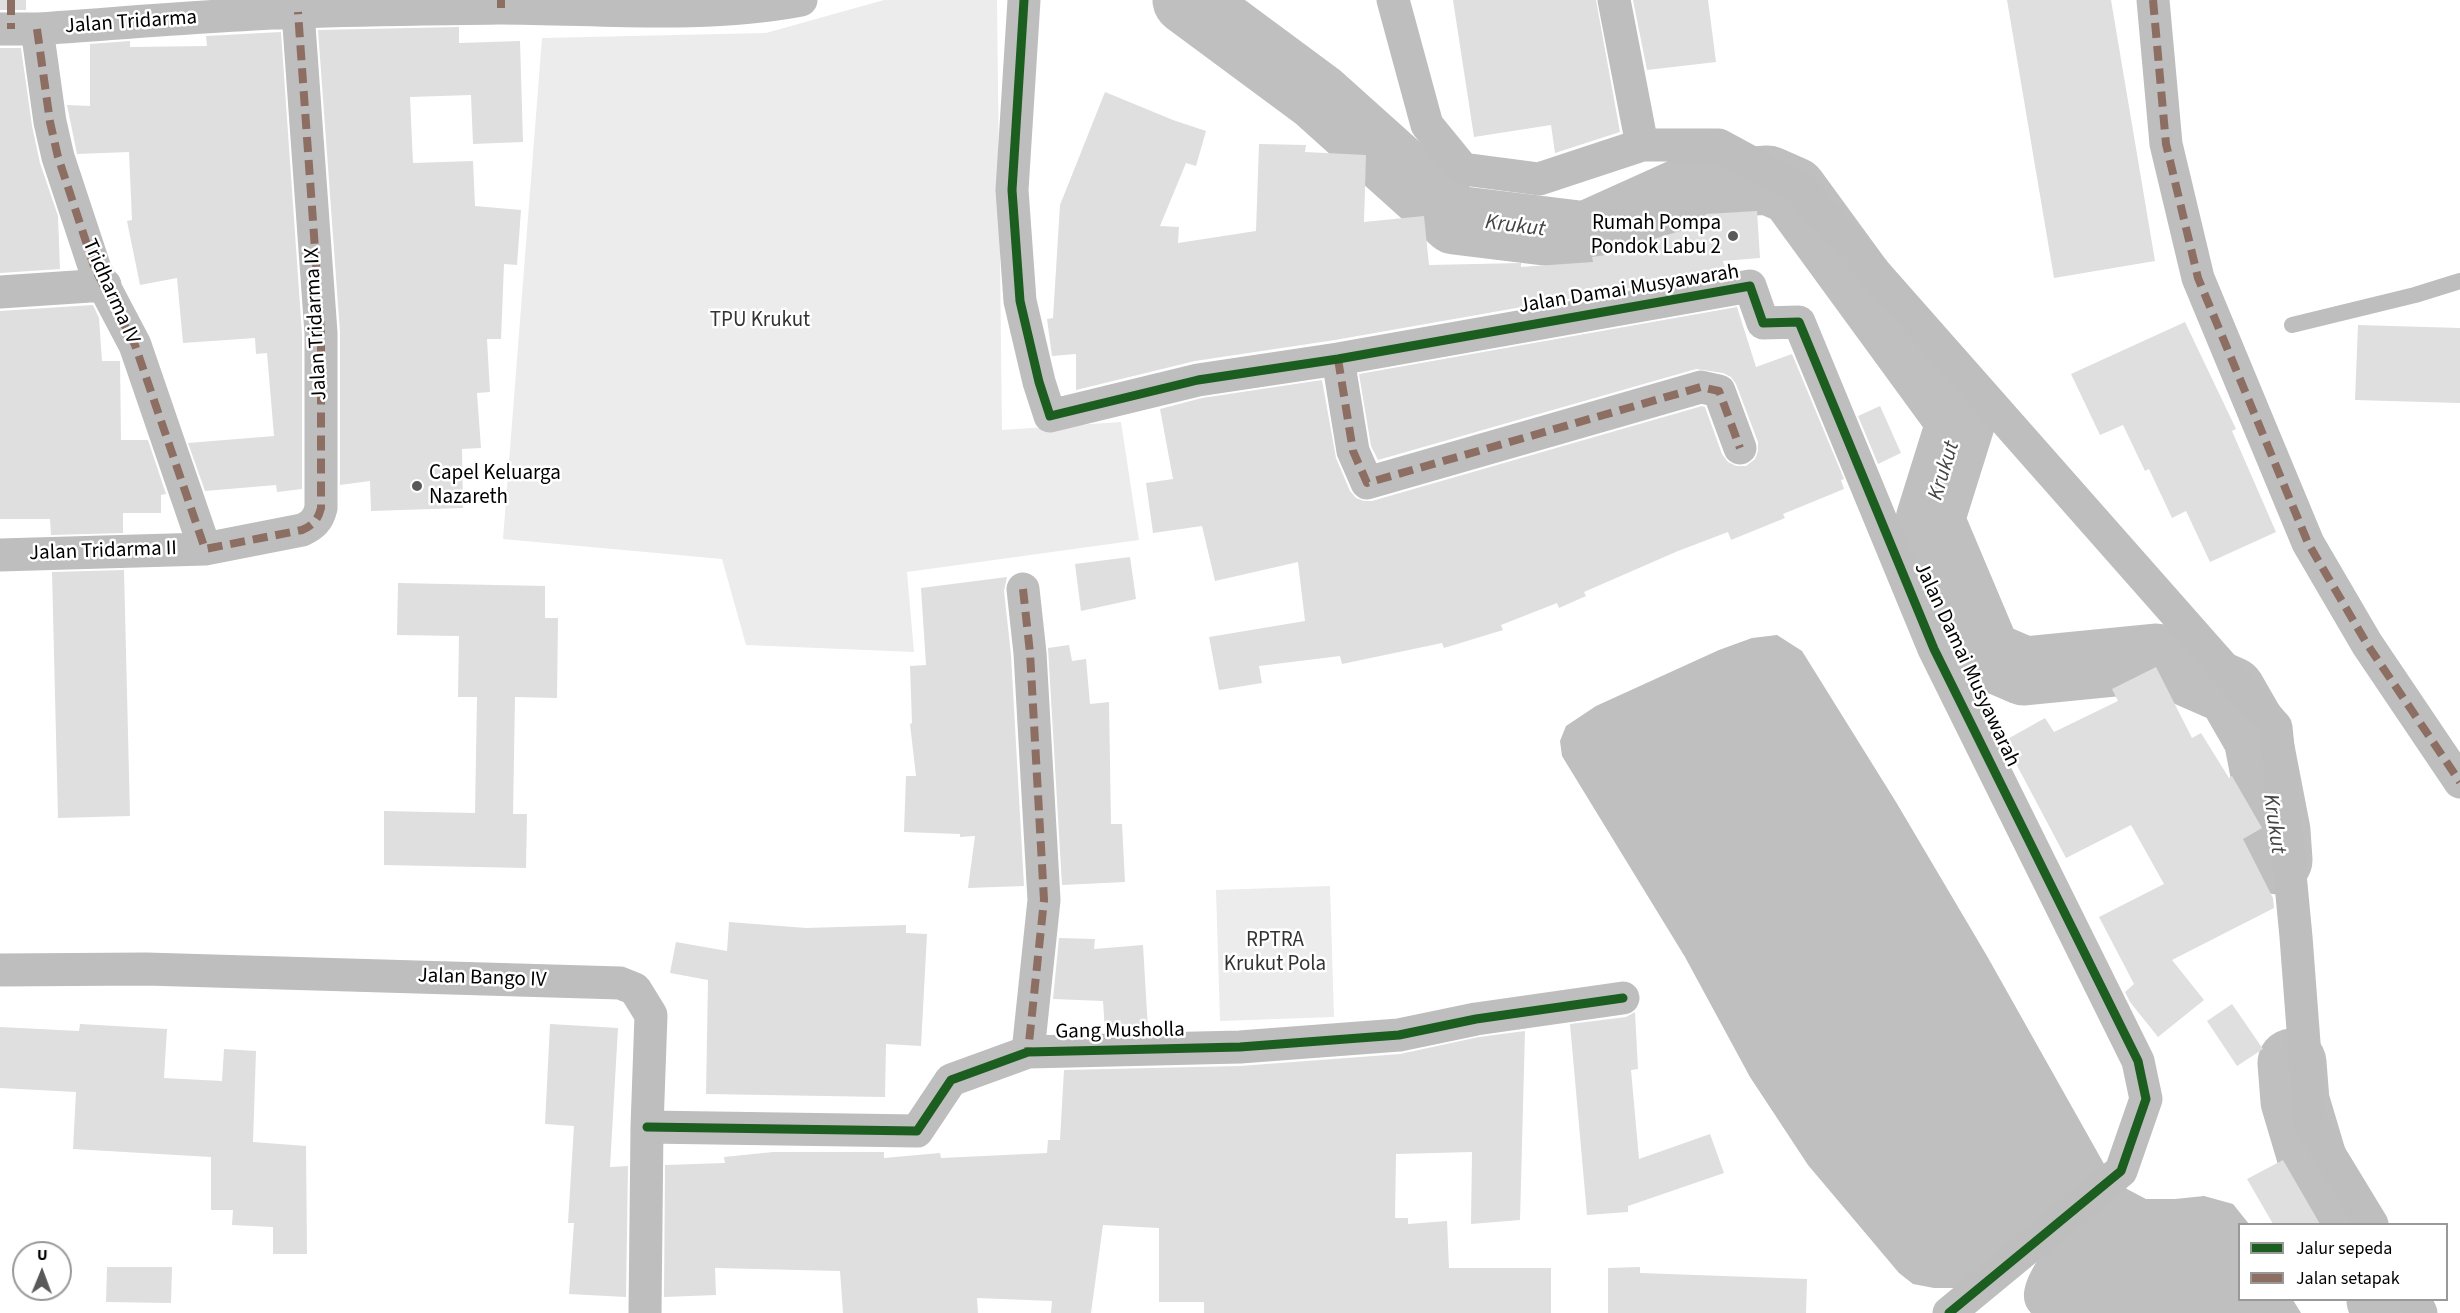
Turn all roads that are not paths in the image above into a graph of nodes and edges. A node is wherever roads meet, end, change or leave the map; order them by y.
1 (1024, 0) edge
2 (1393, 0) edge
3 (1614, 0) edge
4 (2153, 0) edge
5 (780, 2) edge
6 (501, 4) edge
7 (652, 6) edge
8 (218, 9) edge
9 (298, 12) junction
10 (15, 22) edge
11 (1642, 145) junction
12 (2460, 281) edge
13 (105, 285) junction
14 (0, 292) edge
15 (2292, 325) dead end
16 (1338, 359) junction
17 (1740, 448) dead end
18 (205, 549) junction
19 (0, 555) edge
20 (1023, 589) dead end
21 (2460, 782) edge
22 (0, 970) edge
23 (1623, 998) dead end
24 (1028, 1052) junction
25 (647, 1127) junction
26 (2372, 1223) edge
27 (645, 1313) edge
28 (1949, 1313) edge

1 - 16 street, Jalan Damai Musyawarah
2 - 11 street
3 - 11 street
4 - 21 street
5 - 7 street, Jalan Tridarma
6 - 7 street, Jalan Tridarma
6 - 9 street, Jalan Tridarma
8 - 9 street, Jalan Tridarma
8 - 10 street, Jalan Tridarma
9 - 18 street, Jalan Tridarma IX
10 - 13 street, Tridharma IV
11 - 26 street
12 - 15 lane
13 - 14 street
13 - 18 street, Tridharma IV
16 - 17 street
16 - 28 street, Jalan Damai Musyawarah
18 - 19 street, Jalan Tridarma II
20 - 24 street
22 - 25 street, Jalan Bango IV
23 - 24 street, Gang Musholla
24 - 25 street, Gang Musholla
25 - 27 street, Jalan Bango IV

